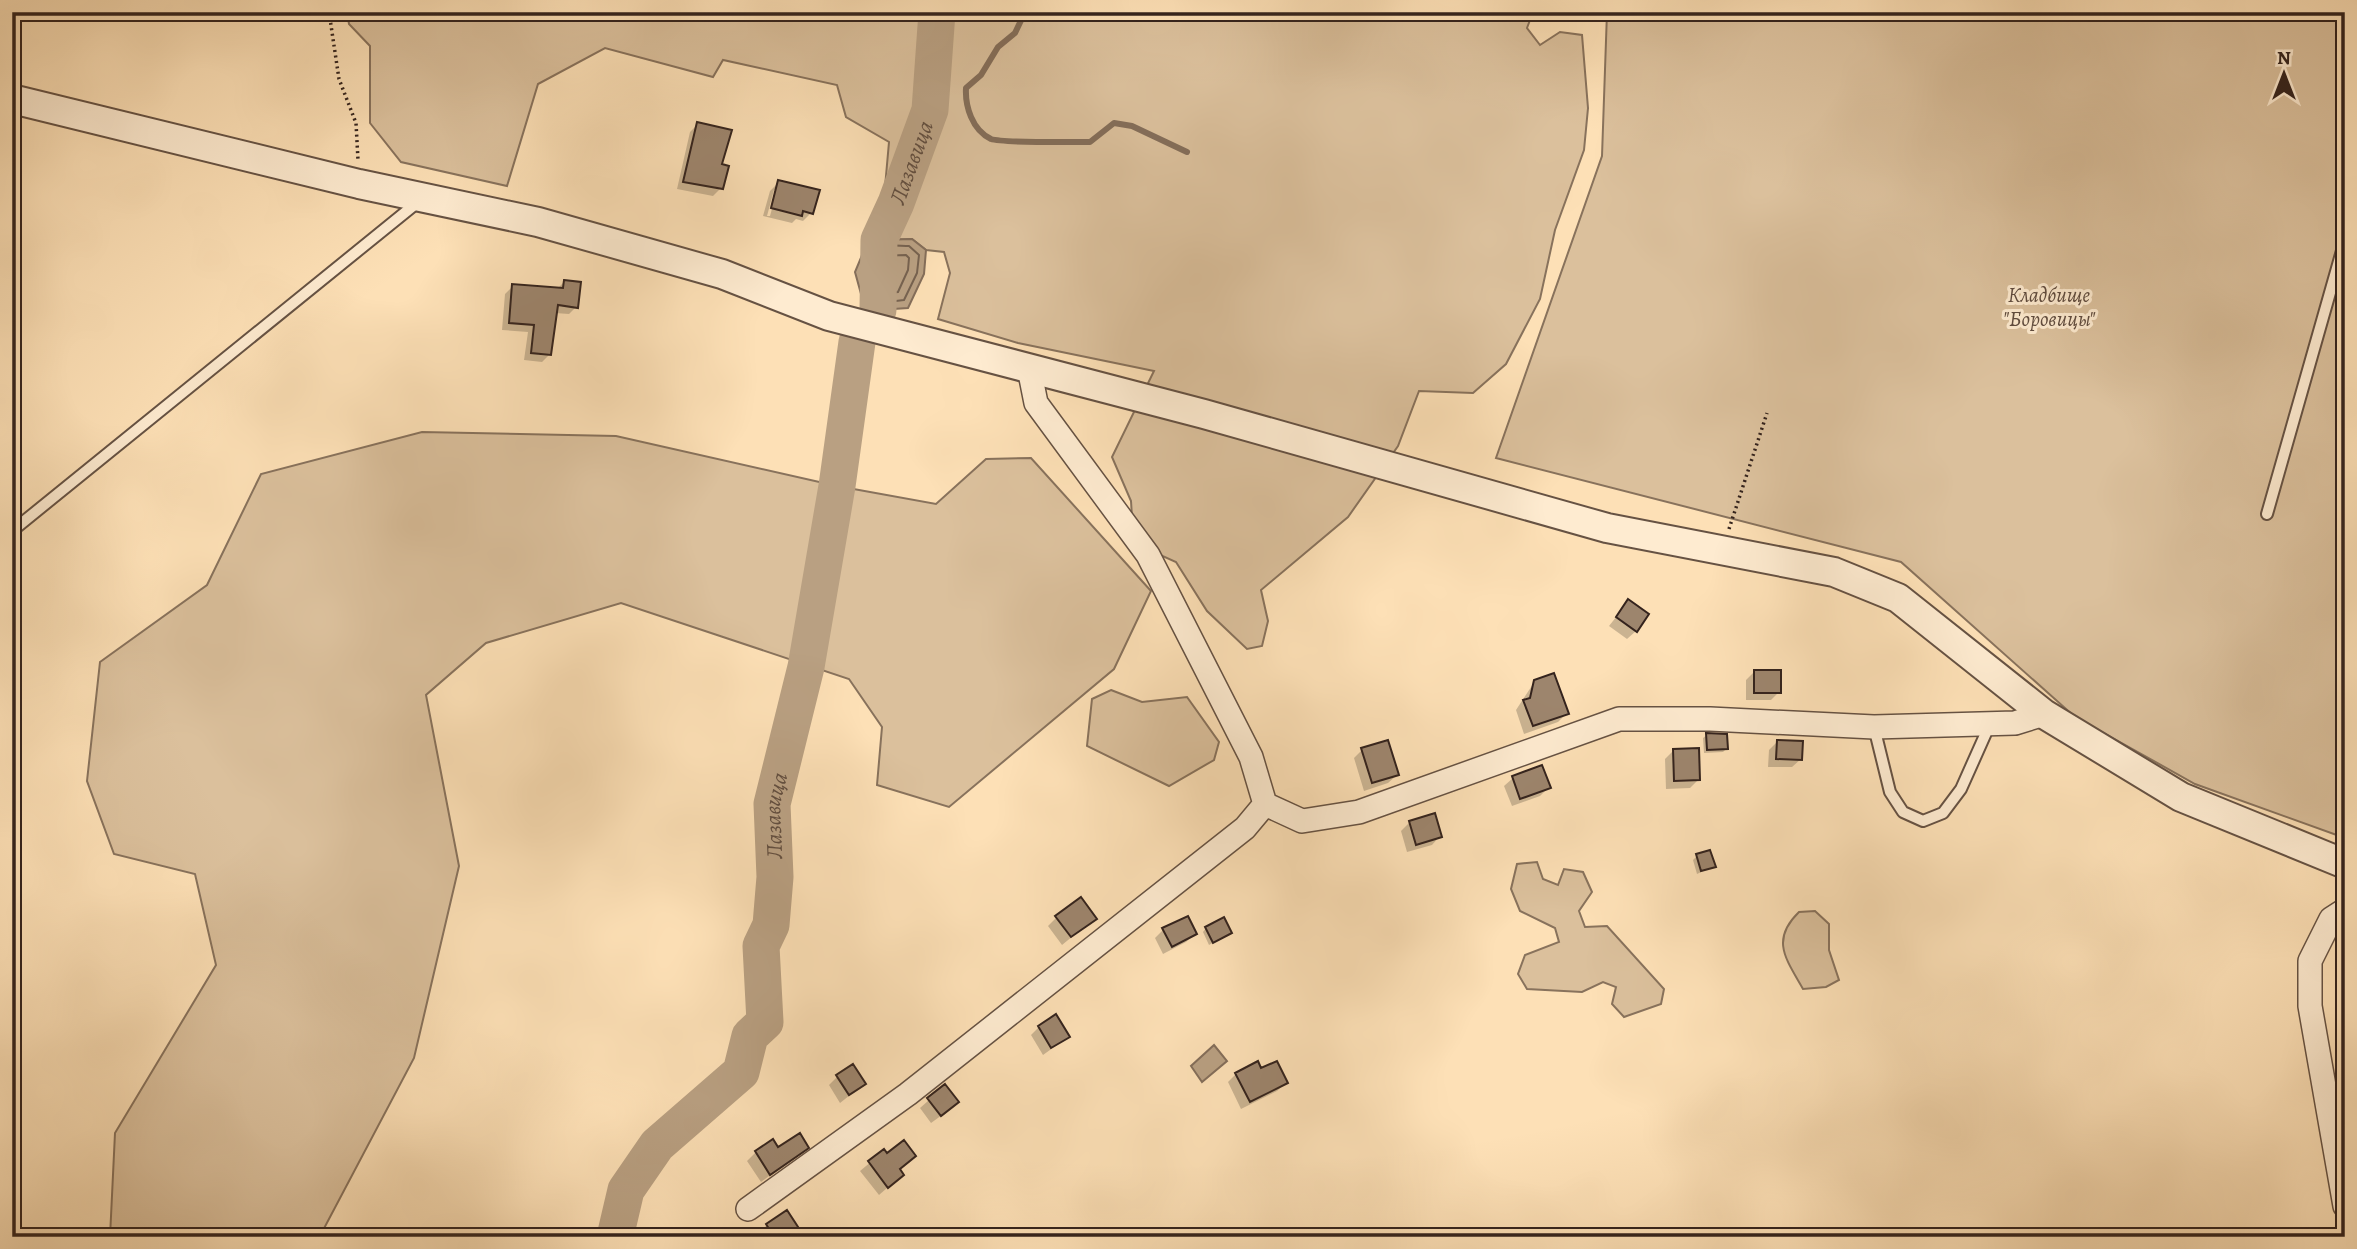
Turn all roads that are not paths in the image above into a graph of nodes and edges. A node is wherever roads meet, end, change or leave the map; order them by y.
1 (12, 99) edge
2 (423, 198) junction
3 (2345, 240) edge
4 (1029, 368) junction
5 (2267, 514) dead end
6 (12, 531) edge
7 (2044, 714) junction
8 (1990, 724) junction
9 (1874, 727) junction
10 (1265, 804) junction
11 (2345, 863) edge
12 (2345, 910) edge
13 (2345, 1206) edge
14 (748, 1209) dead end

1 - 2 street
2 - 4 street
2 - 6 lane
3 - 5 lane
4 - 7 street
4 - 10 street
7 - 8 street
7 - 11 street
8 - 9 street
8 - 9 lane
9 - 10 street
10 - 14 street
12 - 13 street

